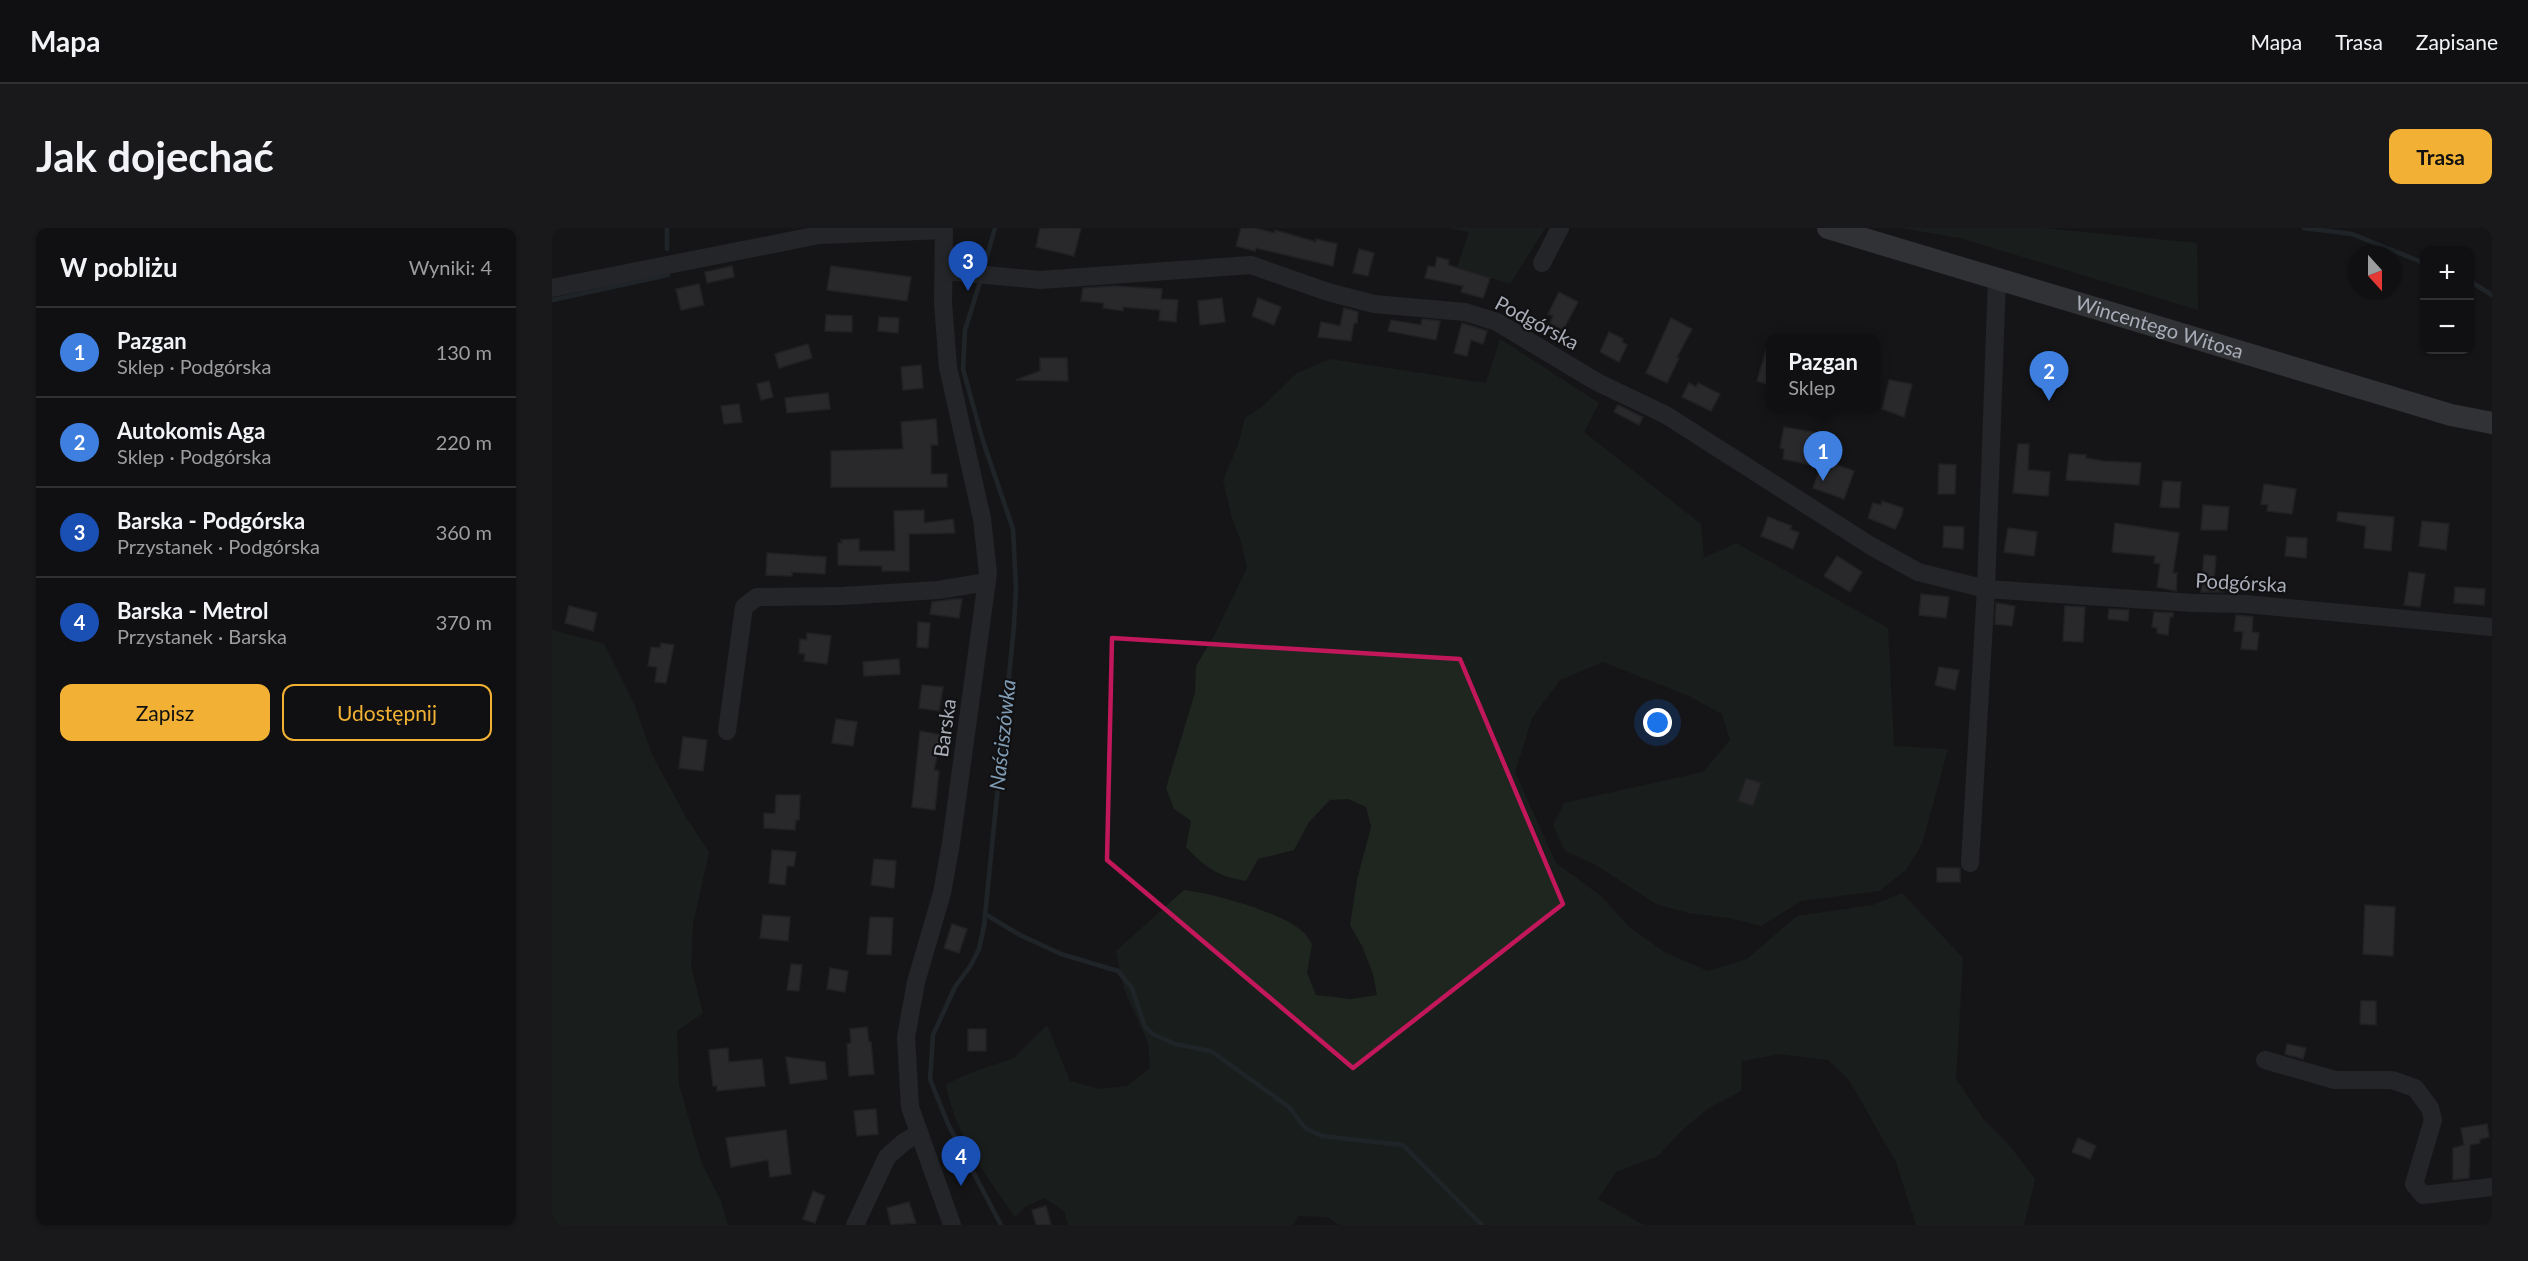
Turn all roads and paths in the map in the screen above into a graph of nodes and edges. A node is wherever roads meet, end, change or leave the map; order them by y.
1 (1560, 228) edge
2 (1828, 228) edge
3 (944, 229) edge
4 (1542, 263) dead end
5 (944, 271) junction
6 (1997, 277) junction
7 (552, 288) edge
8 (2492, 423) edge
9 (987, 582) junction
10 (1986, 588) junction
11 (2492, 627) edge
12 (727, 731) dead end
13 (1970, 863) dead end
14 (2265, 1060) dead end
15 (918, 1134) junction
16 (2492, 1187) edge
17 (855, 1225) edge
18 (952, 1225) edge

1 - 4 street
2 - 6 main road, Wincentego Witosa
3 - 5 street, Barska
3 - 7 street
5 - 9 street, Barska
5 - 10 street, Podgórska
6 - 8 main road, Wincentego Witosa
6 - 10 street
9 - 12 street
9 - 15 street, Barska
10 - 11 street, Podgórska
10 - 13 street
14 - 16 street
15 - 17 street
15 - 18 street, Barska

